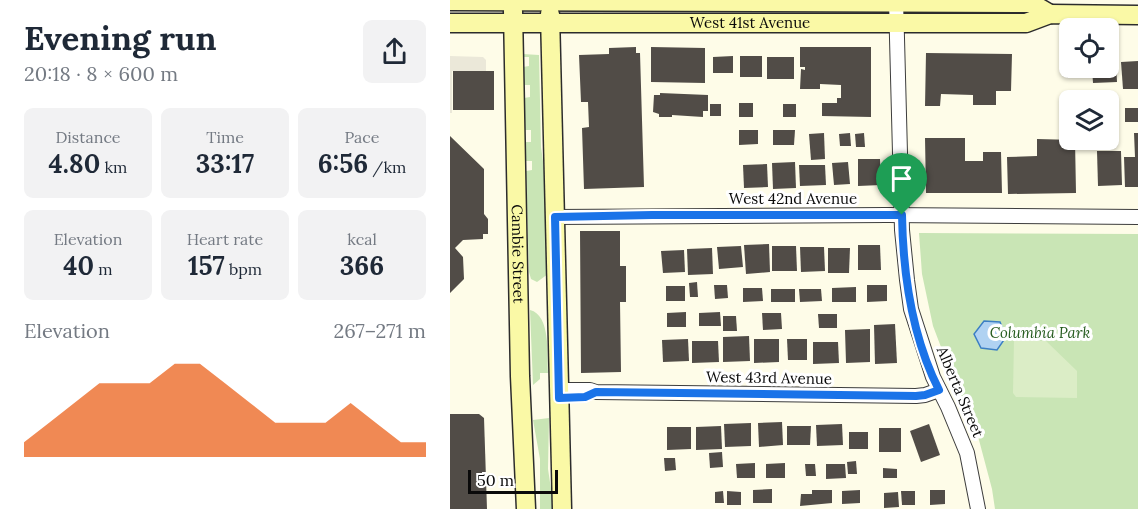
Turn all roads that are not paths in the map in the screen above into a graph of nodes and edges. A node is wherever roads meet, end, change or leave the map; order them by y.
1 (550, 0) edge
2 (450, 1) edge
3 (513, 1) edge
4 (896, 1) edge
5 (1078, 7) edge
6 (1050, 14) junction
7 (1138, 15) edge
8 (450, 23) edge
9 (514, 23) junction
10 (551, 23) junction
11 (897, 24) junction
12 (902, 215) junction
13 (555, 217) junction
14 (1138, 217) edge
15 (939, 390) junction
16 (559, 394) junction
17 (526, 509) edge
18 (562, 509) edge
19 (978, 509) edge

1 - 3 main road, West 41st Avenue
1 - 4 main road, West 41st Avenue
1 - 10 main road
2 - 3 main road, West 41st Avenue
3 - 9 main road, Cambie Street
4 - 6 main road, West 41st Avenue
4 - 11 street, Alberta Street
5 - 6 main road, West 41st Avenue
5 - 7 main road, West 41st Avenue
6 - 11 main road, West 41st Avenue
8 - 9 main road, West 41st Avenue
9 - 10 main road, West 41st Avenue
9 - 17 main road, Cambie Street
10 - 11 main road, West 41st Avenue
10 - 13 main road
11 - 12 street, Alberta Street
12 - 13 street, West 42nd Avenue
12 - 14 street, West 42nd Avenue
12 - 15 street, Alberta Street
13 - 16 main road
15 - 16 street, West 43rd Avenue
15 - 19 street, Alberta Street
16 - 18 main road

